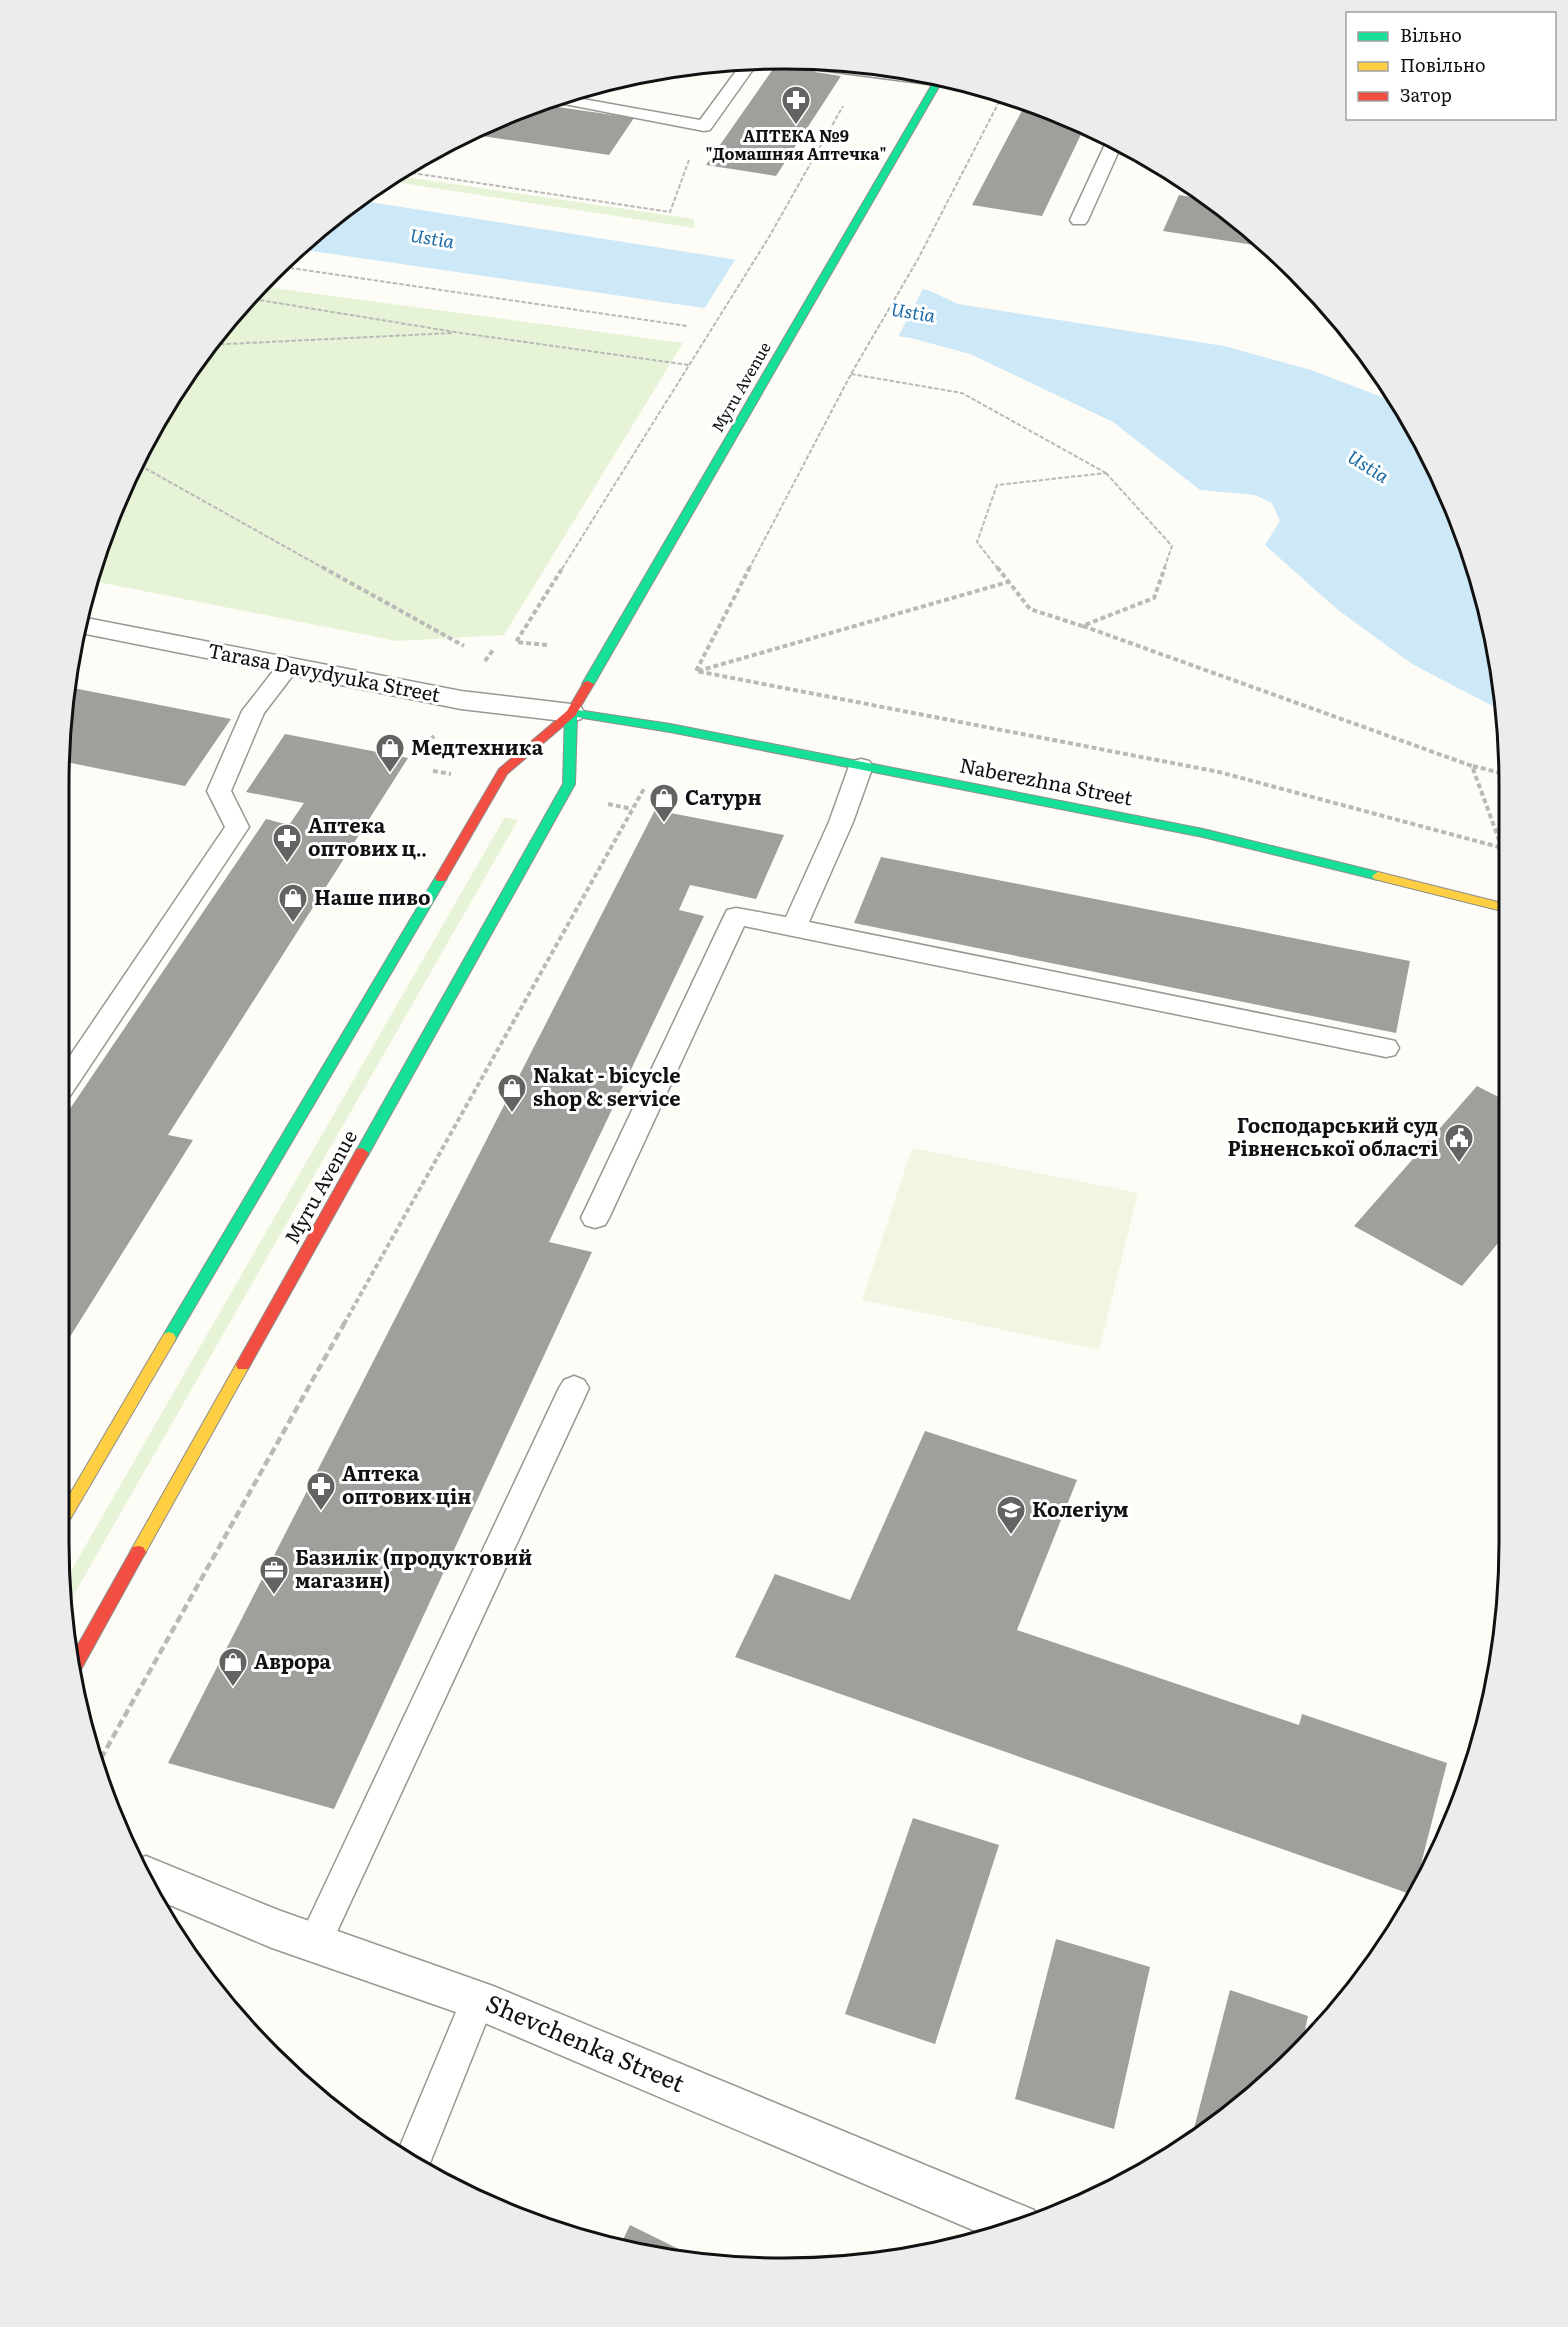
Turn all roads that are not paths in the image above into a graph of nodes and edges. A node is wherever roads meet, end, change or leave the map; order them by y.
1 (745, 71) edge
2 (935, 86) edge
3 (571, 102) edge
4 (1111, 149) edge
5 (1079, 220) dead end
6 (87, 627) edge
7 (289, 666) junction
8 (571, 713) junction
9 (861, 766) junction
10 (1499, 907) edge
11 (794, 927) junction
12 (1386, 1048) dead end
13 (69, 1077) edge
14 (595, 1218) dead end
15 (574, 1388) dead end
16 (69, 1509) edge
17 (79, 1658) edge
18 (153, 1878) edge
19 (315, 1942) junction
20 (478, 2000) junction
21 (415, 2155) edge
22 (1008, 2222) edge

1 - 3 lane
2 - 8 street, Myru Avenue
4 - 5 lane
6 - 7 street, Tarasa Davydyuka Street
7 - 8 street, Tarasa Davydyuka Street
7 - 13 lane
8 - 9 street, Naberezhna Street
8 - 16 street, Myru Avenue
8 - 17 street, Myru Avenue
9 - 10 street, Naberezhna Street
9 - 11 lane
11 - 12 lane
11 - 14 lane
15 - 19 lane
18 - 19 street, Shevchenka Street
19 - 20 street, Shevchenka Street
20 - 21 lane
20 - 22 street, Shevchenka Street

